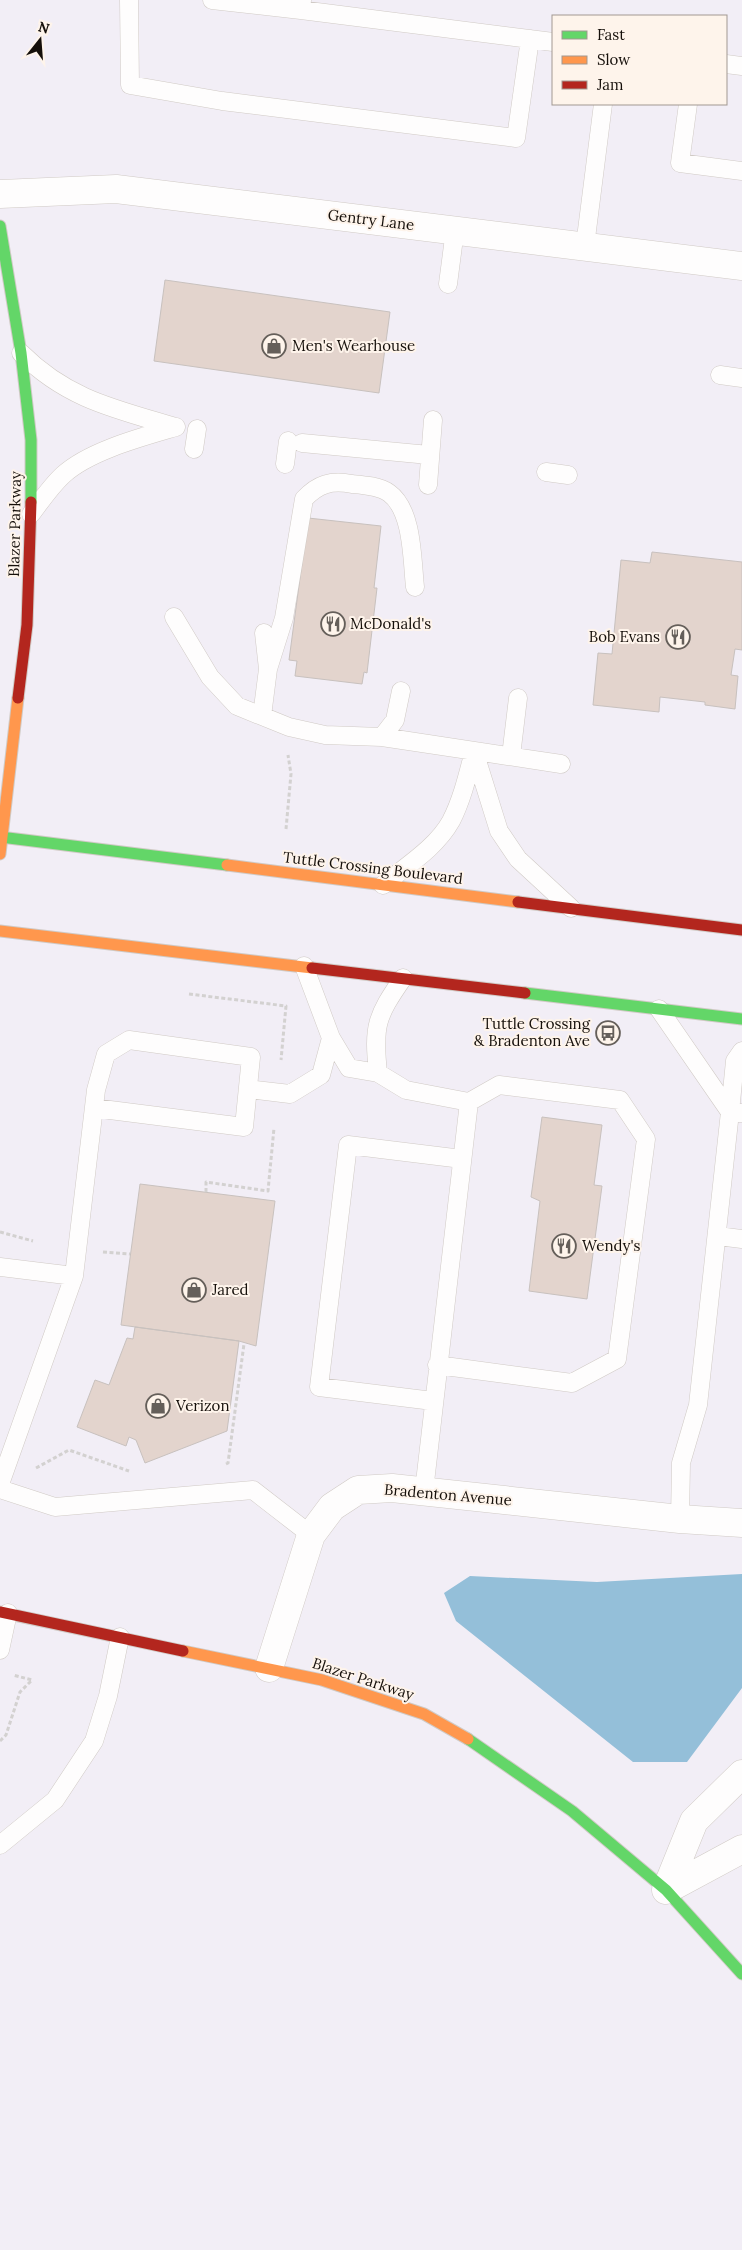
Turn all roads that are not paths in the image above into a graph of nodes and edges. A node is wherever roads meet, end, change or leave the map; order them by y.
1 (129, 0) edge
2 (212, 0) edge
3 (301, 5) edge
4 (530, 39) junction
5 (552, 42) edge
6 (727, 64) edge
7 (742, 66) edge
8 (602, 105) edge
9 (688, 105) edge
10 (742, 171) edge
11 (0, 194) edge
12 (0, 226) edge
13 (455, 230) junction
14 (585, 246) junction
15 (742, 266) edge
16 (448, 284) dead end
17 (21, 354) junction
18 (720, 374) dead end
19 (742, 378) edge
20 (433, 420) dead end
21 (197, 429) dead end
22 (194, 448) dead end
23 (429, 455) junction
24 (285, 464) dead end
25 (546, 472) dead end
26 (568, 475) dead end
27 (428, 486) dead end
28 (32, 514) junction
29 (415, 587) dead end
30 (174, 617) dead end
31 (264, 633) dead end
32 (268, 669) junction
33 (401, 690) dead end
34 (518, 698) dead end
35 (262, 716) junction
36 (382, 736) junction
37 (474, 751) junction
38 (511, 756) junction
39 (561, 764) dead end
40 (1, 837) edge
41 (0, 854) edge
42 (383, 885) junction
43 (572, 908) junction
44 (742, 930) edge
45 (0, 931) edge
46 (304, 966) junction
47 (403, 978) junction
48 (659, 1009) junction
49 (742, 1019) edge
50 (331, 1038) junction
51 (742, 1051) edge
52 (378, 1073) junction
53 (248, 1089) junction
54 (469, 1102) junction
55 (94, 1108) junction
56 (736, 1112) edge
57 (462, 1159) junction
58 (718, 1236) junction
59 (742, 1239) edge
60 (0, 1267) edge
61 (74, 1276) junction
62 (437, 1365) junction
63 (433, 1401) junction
64 (0, 1484) edge
65 (0, 1489) edge
66 (424, 1491) junction
67 (680, 1519) junction
68 (742, 1523) edge
69 (311, 1534) junction
70 (4, 1612) edge
71 (120, 1637) junction
72 (0, 1650) edge
73 (269, 1668) junction
74 (742, 1774) edge
75 (0, 1845) edge
76 (742, 1849) edge
77 (666, 1890) junction
78 (742, 1974) edge

1 - 4 lane
2 - 3 lane
3 - 4 lane
4 - 5 lane
6 - 7 lane
8 - 14 lane
9 - 10 lane
11 - 13 street, Gentry Lane
12 - 17 main road, Blazer Parkway
13 - 14 street, Gentry Lane
13 - 16 lane
14 - 15 street, Gentry Lane
17 - 28 main road, Blazer Parkway
17 - 28 lane
18 - 19 lane
20 - 23 lane
21 - 22 lane
23 - 24 lane
23 - 27 lane
25 - 26 lane
28 - 40 main road, Blazer Parkway
29 - 32 lane
30 - 35 lane
31 - 32 lane
32 - 35 lane
33 - 36 lane
34 - 38 lane
35 - 36 lane
36 - 37 lane
37 - 38 lane
37 - 42 lane
37 - 43 lane
38 - 39 lane
40 - 41 main road, Blazer Parkway
40 - 42 main road, Tuttle Crossing Boulevard
42 - 43 main road, Tuttle Crossing Boulevard
43 - 44 main road, Tuttle Crossing Boulevard
45 - 46 main road
46 - 47 main road
46 - 50 lane
47 - 48 main road
47 - 52 lane
48 - 49 main road
48 - 56 lane
50 - 52 lane
50 - 53 lane
51 - 56 lane
52 - 54 lane
53 - 55 lane
53 - 55 lane
54 - 57 lane
54 - 62 lane
55 - 61 lane
56 - 58 lane
57 - 62 lane
57 - 63 lane
58 - 59 lane
58 - 67 lane
60 - 61 lane
61 - 64 lane
62 - 63 lane
63 - 66 lane
65 - 69 lane
66 - 67 street, Bradenton Avenue
66 - 69 street, Bradenton Avenue
67 - 68 street, Bradenton Avenue
69 - 73 street, Bradenton Avenue
70 - 71 main road, Blazer Parkway
70 - 72 lane
71 - 73 main road, Blazer Parkway
71 - 75 lane
73 - 77 main road, Blazer Parkway
74 - 77 street
76 - 77 street
77 - 78 main road, Blazer Parkway

